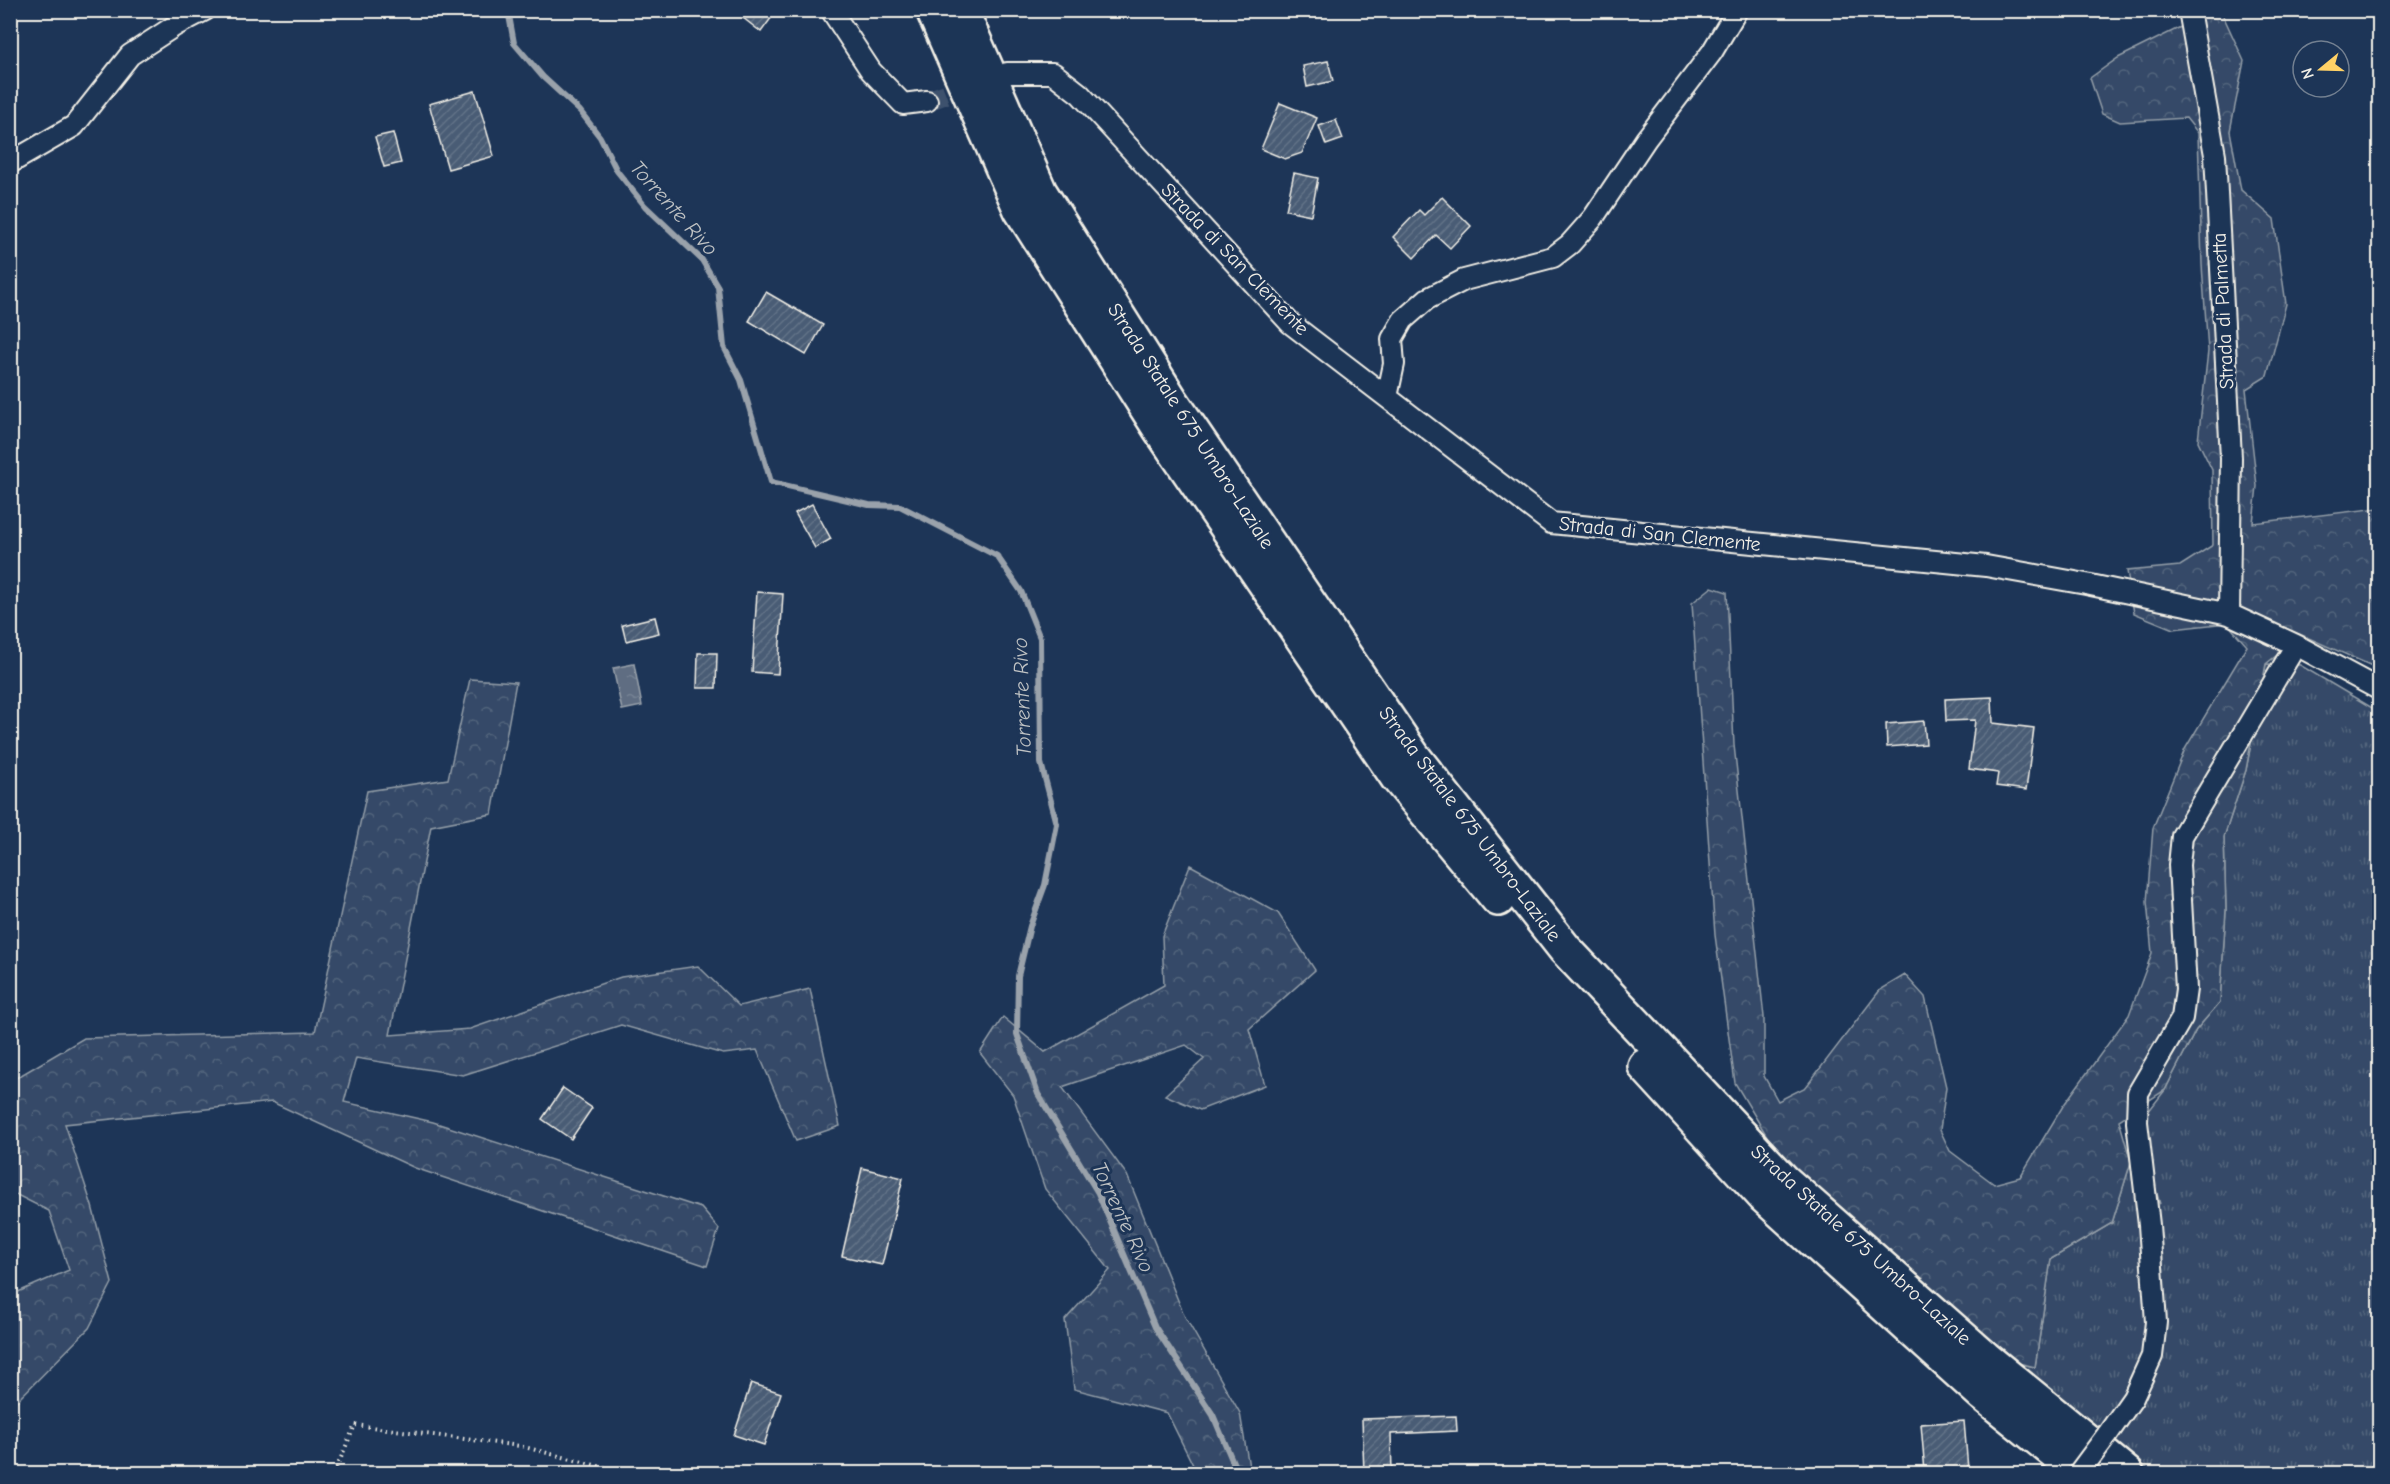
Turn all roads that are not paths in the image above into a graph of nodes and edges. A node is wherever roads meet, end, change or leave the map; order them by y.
1 (205, 10) edge
2 (933, 10) edge
3 (961, 10) edge
4 (1737, 10) edge
5 (2189, 10) edge
6 (830, 11) edge
7 (1007, 72) dead end
8 (927, 101) tunnel mouth
9 (10, 163) edge
10 (1387, 397) junction
11 (2229, 614) junction
12 (2296, 645) junction
13 (2379, 690) edge
14 (2080, 1473) edge
15 (2127, 1473) edge

1 - 9 street
2 - 14 highway, Strada Statale 675 Umbro-Laziale
3 - 15 highway, Strada Statale 675 Umbro-Laziale
4 - 10 street
5 - 11 street, Strada di Palmetta
6 - 8 street
7 - 10 street, Strada di San Clemente
10 - 11 street, Strada di San Clemente
11 - 12 street, Strada di San Clemente
12 - 13 street, Strada di San Clemente
12 - 14 street, bridge

